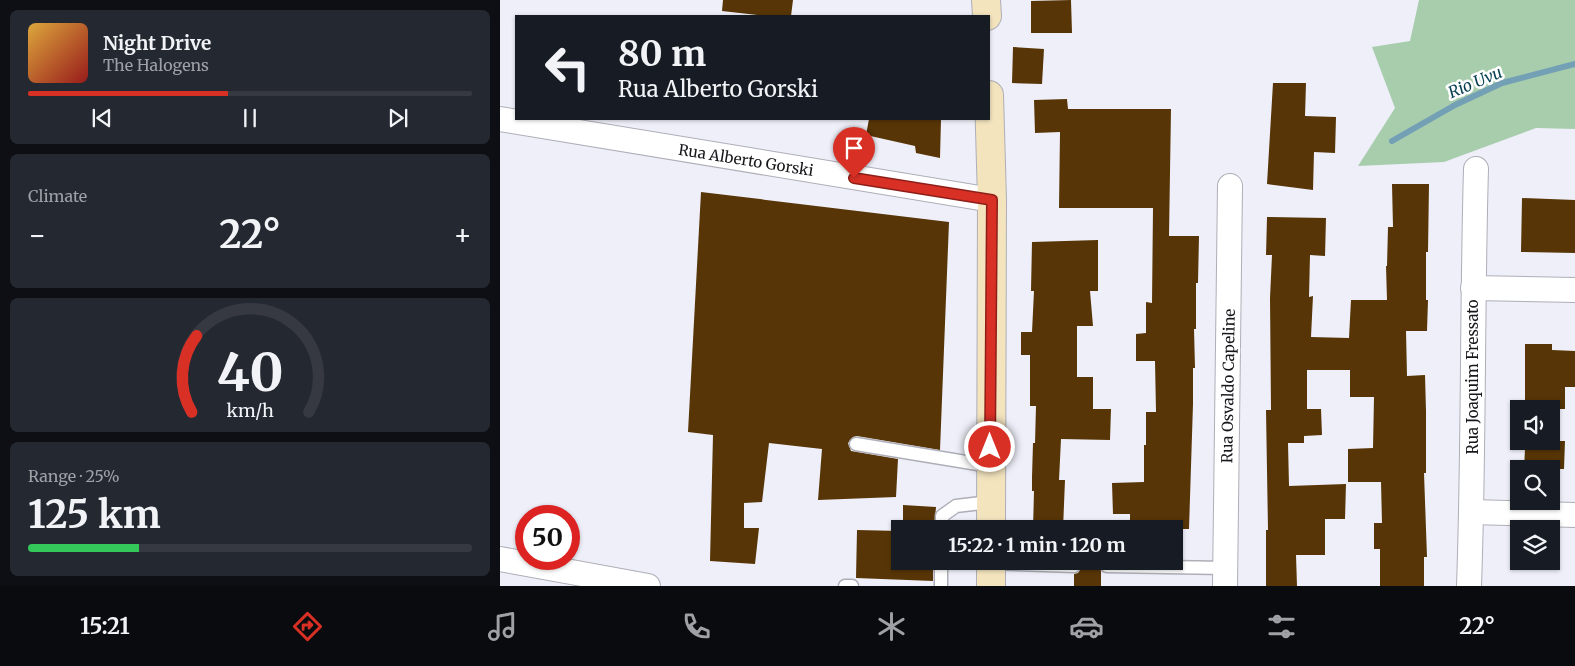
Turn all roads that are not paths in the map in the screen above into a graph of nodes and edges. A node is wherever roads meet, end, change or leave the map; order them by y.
1 (986, 0) edge
2 (987, 15) edge
3 (500, 119) edge
4 (990, 120) edge
5 (1476, 169) dead end
6 (1230, 186) dead end
7 (992, 200) junction
8 (1473, 288) junction
9 (1575, 290) edge
10 (856, 444) dead end
11 (990, 466) junction
12 (990, 502) junction
13 (1471, 512) junction
14 (1575, 514) edge
15 (942, 520) edge
16 (991, 520) edge
17 (500, 559) edge
18 (941, 570) edge
19 (1150, 570) edge
20 (1225, 577) edge
21 (648, 586) edge
22 (845, 586) edge
23 (852, 586) edge
24 (942, 586) edge
25 (1468, 586) edge

1 - 2 main road
3 - 7 street, Rua Alberto Gorski
4 - 7 main road
5 - 8 street, Rua Joaquim Fressato
6 - 20 street, Rua Osvaldo Capeline
7 - 11 main road
8 - 9 street
8 - 13 street, Rua Joaquim Fressato
10 - 11 lane
11 - 12 main road
12 - 15 lane
12 - 16 main road
13 - 14 street
13 - 25 street, Rua Joaquim Fressato
17 - 21 street
18 - 24 lane
19 - 20 lane
22 - 23 lane

